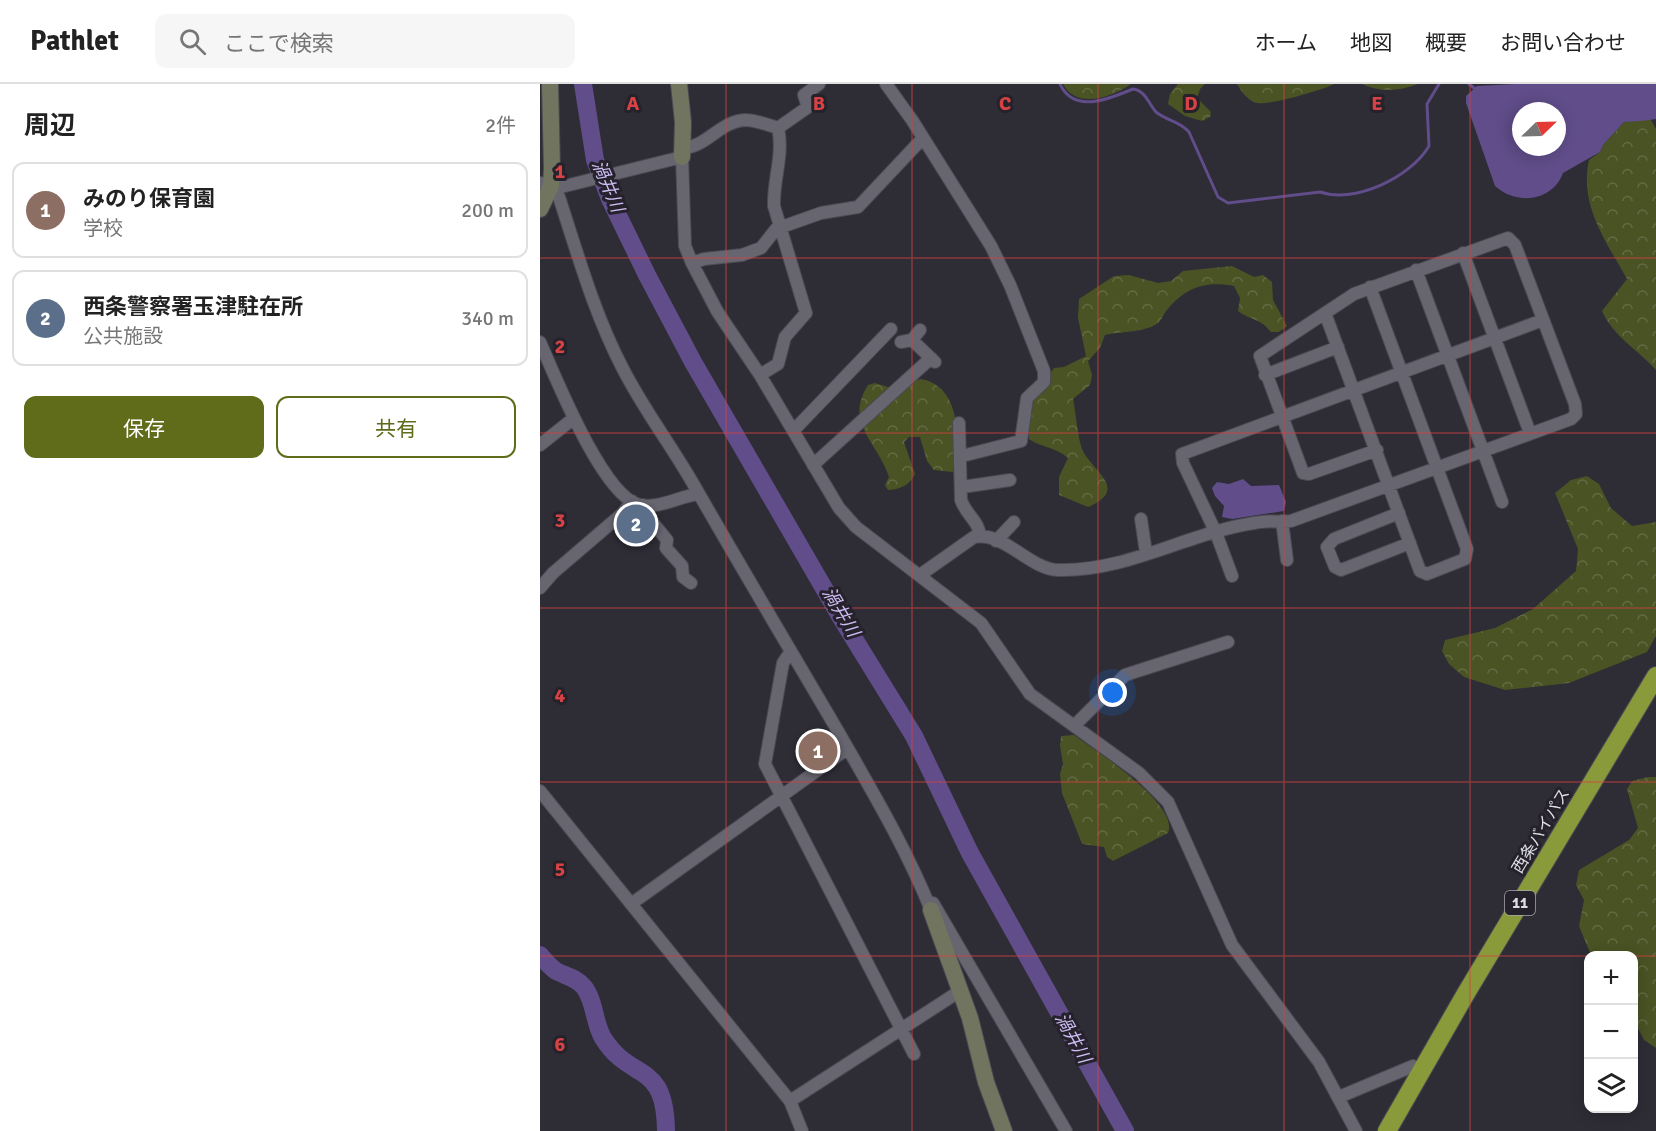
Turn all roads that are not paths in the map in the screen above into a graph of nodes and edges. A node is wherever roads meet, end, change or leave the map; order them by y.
1 (550, 84) edge
2 (679, 84) edge
3 (819, 84) edge
4 (886, 84) edge
5 (778, 128) junction
6 (923, 138) junction
7 (682, 152) junction
8 (550, 186) edge
9 (540, 209) edge
10 (780, 228) junction
11 (1463, 253) junction
12 (692, 263) junction
13 (1416, 270) junction
14 (1370, 287) junction
15 (1325, 313) junction
16 (1543, 320) junction
17 (891, 329) dead end
18 (911, 337) dead end
19 (1495, 338) junction
20 (540, 342) edge
21 (1338, 346) junction
22 (1448, 355) junction
23 (1402, 372) junction
24 (760, 375) junction
25 (1265, 375) junction
26 (1355, 390) junction
27 (1281, 417) junction
28 (574, 418) junction
29 (959, 423) dead end
30 (793, 431) junction
31 (1530, 434) junction
32 (540, 445) edge
33 (1377, 450) junction
34 (1483, 451) junction
35 (962, 456) junction
36 (813, 465) junction
37 (1437, 467) junction
38 (1010, 480) dead end
39 (1389, 485) junction
40 (962, 487) junction
41 (699, 494) junction
42 (1502, 502) dead end
43 (637, 503) junction
44 (1399, 513) junction
45 (1141, 519) dead end
46 (1282, 521) junction
47 (1014, 522) dead end
48 (1216, 533) junction
49 (980, 536) junction
50 (996, 541) junction
51 (1410, 543) junction
52 (1146, 553) junction
53 (1287, 561) dead end
54 (920, 574) junction
55 (1232, 576) dead end
56 (691, 583) dead end
57 (540, 588) edge
58 (1228, 642) dead end
59 (791, 651) junction
60 (1656, 676) edge
61 (1074, 726) junction
62 (847, 749) junction
63 (540, 791) edge
64 (781, 795) junction
65 (922, 887) junction
66 (631, 904) junction
67 (931, 909) joint
68 (960, 991) junction
69 (901, 1029) junction
70 (914, 1054) dead end
71 (1422, 1071) junction
72 (1339, 1097) junction
73 (790, 1101) junction
74 (802, 1131) edge
75 (1004, 1131) edge
76 (1066, 1131) edge
77 (1356, 1131) edge
78 (1387, 1131) edge

1 - 8 street
2 - 7 street
3 - 5 street
4 - 6 street
5 - 7 street
5 - 10 street
6 - 10 street
6 - 35 street
7 - 8 street
7 - 12 street
8 - 9 street
8 - 41 street
10 - 12 street
10 - 24 street
11 - 13 street
11 - 16 street
11 - 19 street
12 - 24 street
13 - 14 street
13 - 22 street
14 - 15 street
14 - 23 street
15 - 21 street
15 - 25 street
16 - 19 street
16 - 31 street
17 - 30 street
18 - 36 street
19 - 22 street
19 - 31 street
20 - 28 street
21 - 25 street
21 - 26 street
22 - 23 street
22 - 34 street
23 - 26 street
23 - 37 street
24 - 30 street
25 - 27 street
26 - 27 street
26 - 33 street
27 - 33 street
27 - 48 street
28 - 32 street
28 - 43 street
29 - 35 street
30 - 36 street
31 - 34 street
33 - 39 street
34 - 37 street
34 - 42 street
35 - 40 street
36 - 54 street
37 - 39 street
37 - 51 street
38 - 40 street
39 - 44 street
39 - 46 street
40 - 49 street
41 - 43 street
41 - 59 street
43 - 56 street
43 - 57 street
44 - 51 street
44 - 51 street
45 - 52 street
46 - 48 street
46 - 53 street
47 - 50 street
48 - 52 street
48 - 55 street
49 - 50 street
49 - 54 street
50 - 52 street
54 - 61 street
58 - 61 street
59 - 62 street
59 - 64 street
60 - 71 highway, 西条バイパス / 11
61 - 72 street
62 - 64 street
62 - 65 street
63 - 66 street
64 - 66 street
64 - 69 street
65 - 67 street
65 - 76 street
66 - 73 street
67 - 68 street
68 - 69 street
68 - 75 street
69 - 70 street
69 - 73 street
71 - 72 street
71 - 78 highway, 西条バイパス / 11
72 - 77 street
73 - 74 street

